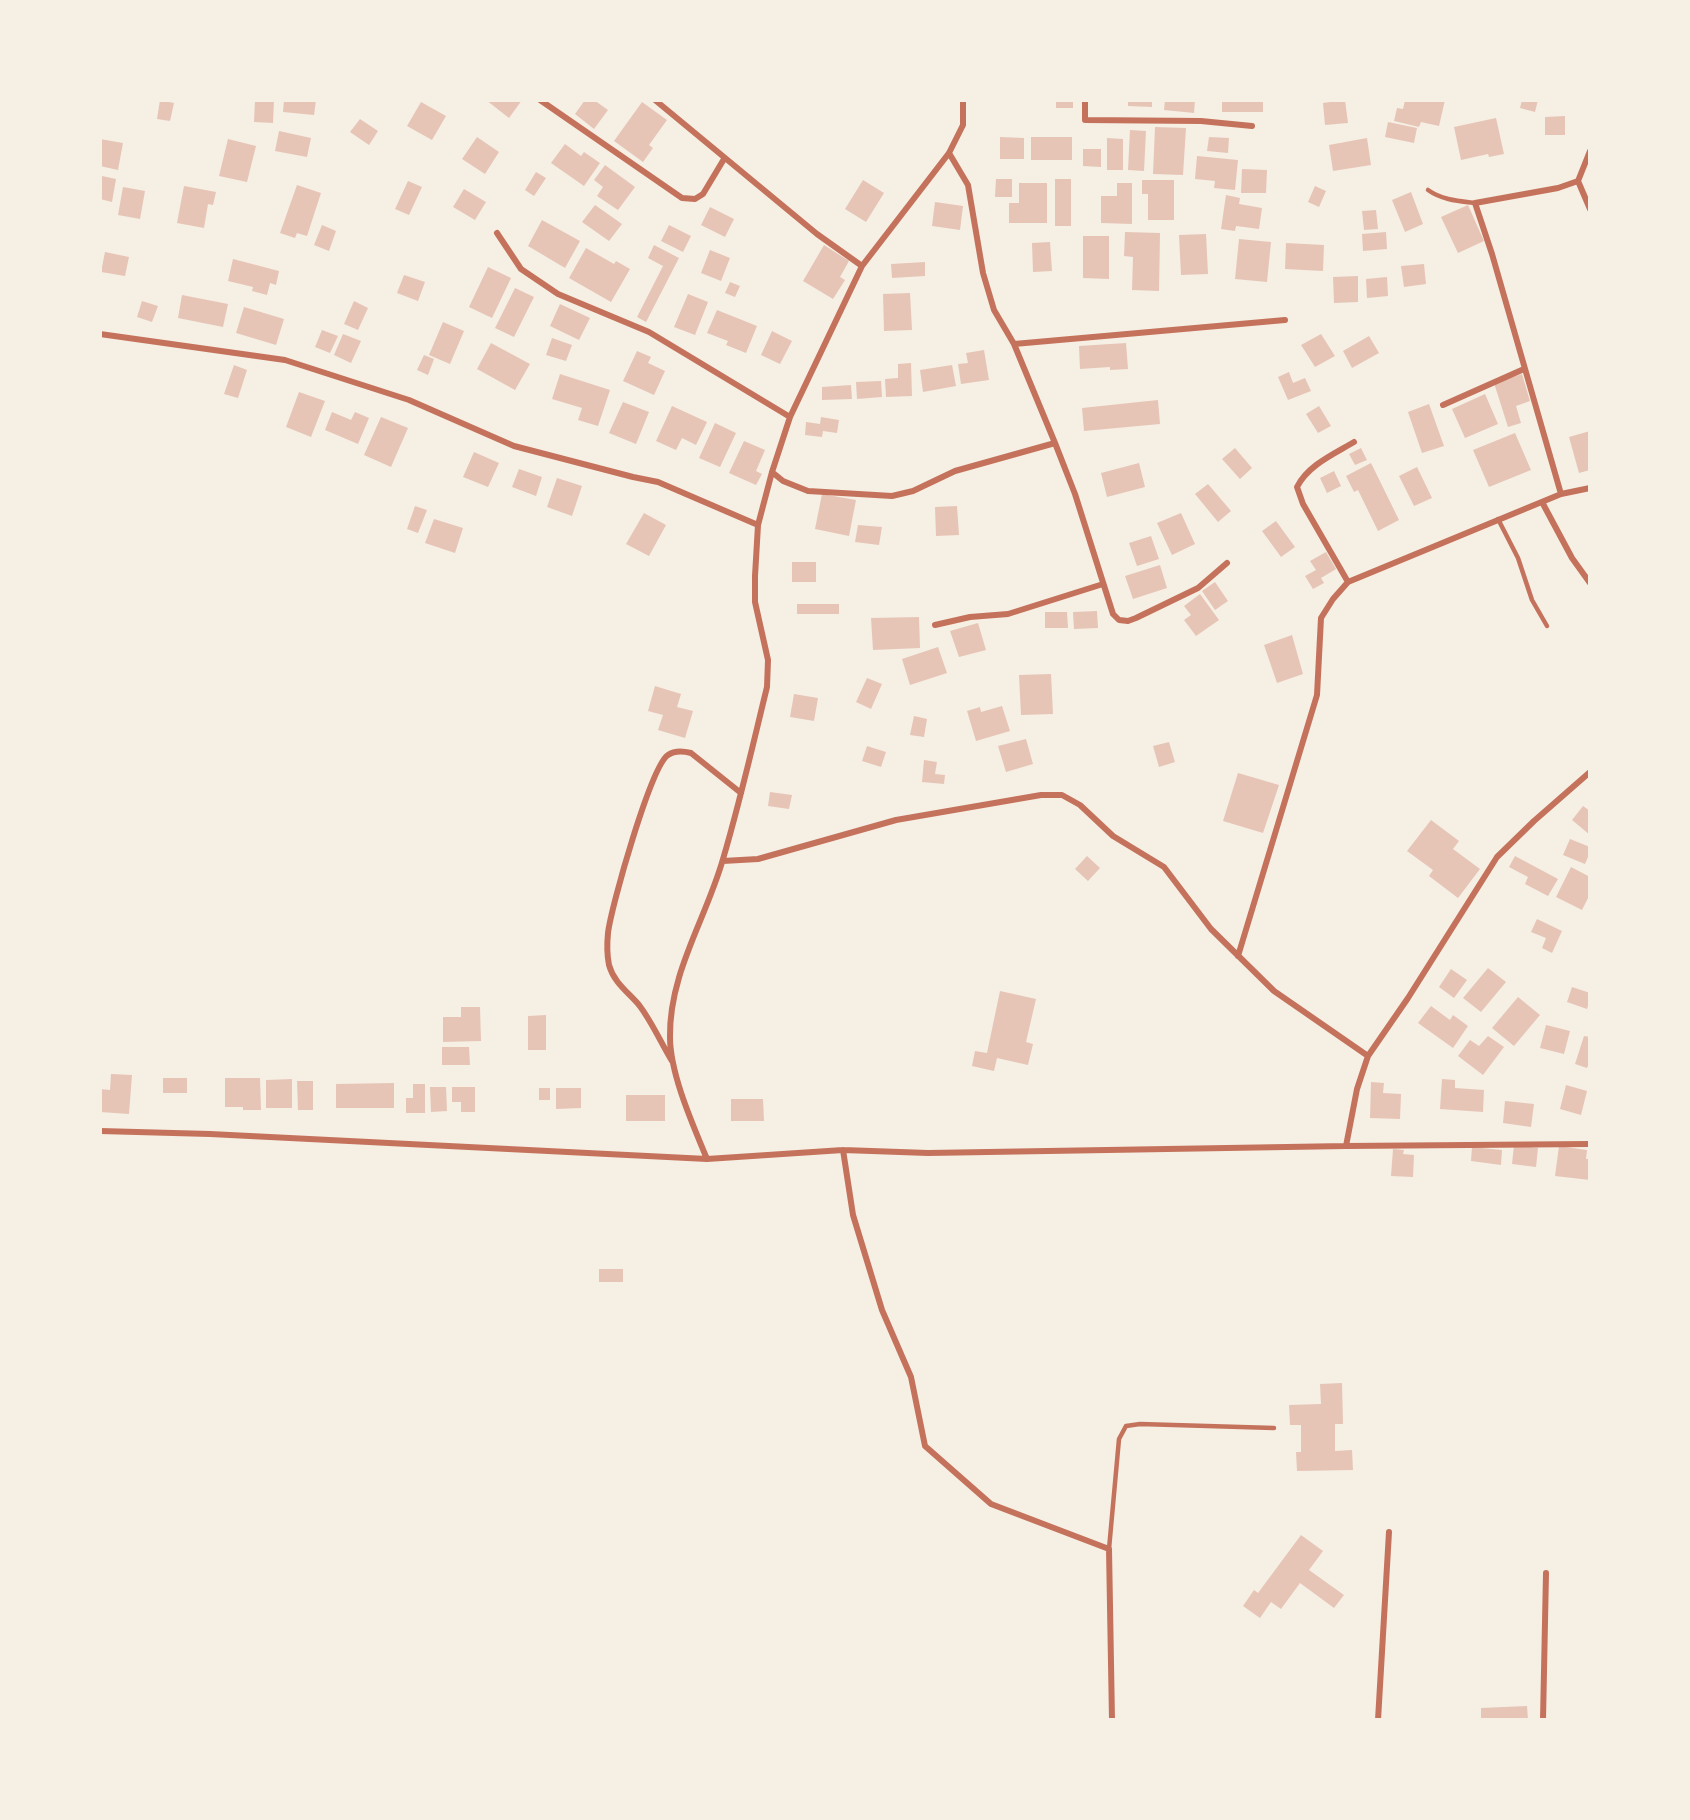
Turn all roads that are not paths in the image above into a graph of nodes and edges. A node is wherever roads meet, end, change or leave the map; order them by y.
1 (540, 100) edge
2 (655, 100) edge
3 (963, 100) edge
4 (1085, 100) edge
5 (1252, 126) dead end
6 (1590, 151) edge
7 (948, 153) junction
8 (724, 159) junction
9 (1578, 181) junction
10 (1428, 190) dead end
11 (1475, 203) junction
12 (1590, 209) edge
13 (497, 233) dead end
14 (862, 266) junction
15 (1285, 320) dead end
16 (100, 334) edge
17 (1014, 344) junction
18 (1524, 369) junction
19 (1443, 405) dead end
20 (790, 417) junction
21 (1354, 442) dead end
22 (1055, 443) junction
23 (772, 472) junction
24 (1590, 488) edge
25 (1561, 494) junction
26 (1542, 502) junction
27 (1498, 519) junction
28 (758, 525) junction
29 (1227, 563) dead end
30 (1348, 582) junction
31 (1590, 583) edge
32 (1103, 584) junction
33 (935, 625) dead end
34 (1547, 626) dead end
35 (1590, 772) edge
36 (741, 794) junction
37 (723, 861) junction
38 (1238, 956) junction
39 (1368, 1056) junction
40 (674, 1064) junction
41 (100, 1131) edge
42 (1590, 1144) edge
43 (1346, 1146) junction
44 (843, 1150) junction
45 (707, 1159) junction
46 (1274, 1428) dead end
47 (1389, 1532) dead end
48 (1108, 1550) junction
49 (1546, 1573) dead end
50 (1112, 1719) edge
51 (1378, 1719) edge
52 (1543, 1719) edge

1 - 8 street
2 - 8 street
3 - 7 street
4 - 5 street
6 - 9 street
7 - 14 street
7 - 17 street
8 - 14 street
9 - 11 street
9 - 12 street
10 - 11 lane
11 - 18 street
13 - 20 street
14 - 20 street
15 - 17 street
16 - 28 street
17 - 22 street
18 - 19 street
18 - 25 street
20 - 23 street
21 - 30 street
22 - 23 street
22 - 32 street
23 - 28 street
24 - 25 street
25 - 26 street
26 - 27 street
26 - 31 street
27 - 30 street
27 - 34 lane
28 - 36 street
29 - 32 street
30 - 38 street
32 - 33 street
35 - 39 street
36 - 37 street
36 - 40 street
37 - 38 street
37 - 40 street
38 - 39 street
39 - 43 street
40 - 45 street
41 - 45 street
42 - 43 street
43 - 44 street
44 - 45 street
44 - 48 street
46 - 48 lane
47 - 51 street
48 - 50 street
49 - 52 street

